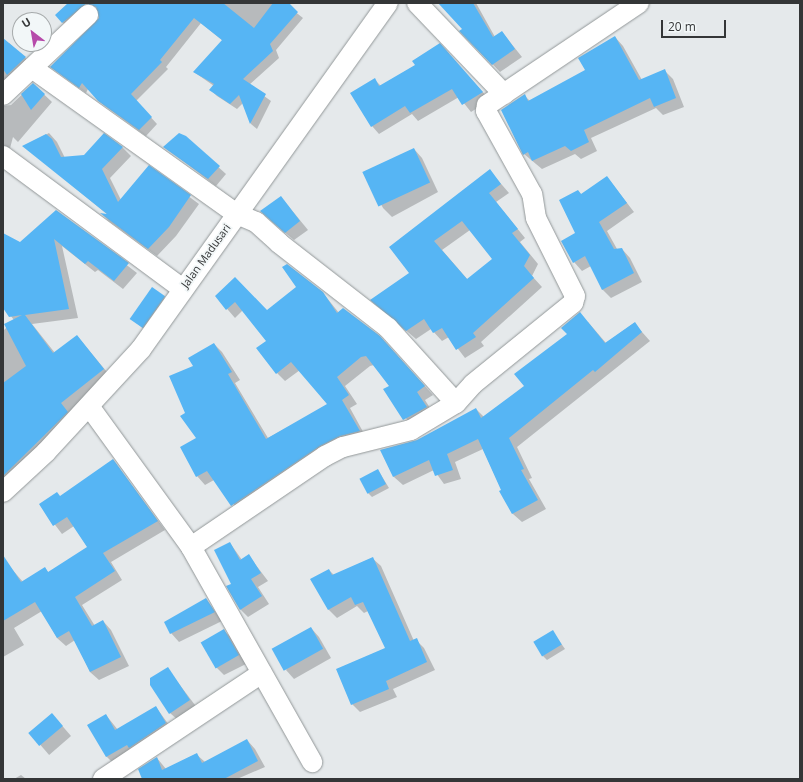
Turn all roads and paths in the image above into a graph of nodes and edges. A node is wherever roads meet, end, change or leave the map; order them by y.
1 (388, 3) edge
2 (417, 3) edge
3 (639, 3) edge
4 (88, 15) dead end
5 (32, 68) junction
6 (504, 94) junction
7 (3, 95) edge
8 (3, 156) edge
9 (237, 214) junction
10 (183, 289) junction
11 (456, 403) junction
12 (89, 406) junction
13 (3, 492) edge
14 (191, 547) junction
15 (262, 674) junction
16 (312, 762) dead end
17 (103, 779) edge

1 - 9 street, Jalan Madusari
2 - 6 street
3 - 6 street
4 - 5 street
5 - 7 street
5 - 9 street
6 - 11 street
8 - 10 street
9 - 10 street, Jalan Madusari
9 - 11 street
10 - 12 street, Jalan Madusari
11 - 14 street
12 - 13 street, Jalan Madusari
12 - 14 street
14 - 15 street
15 - 16 street
15 - 17 street

